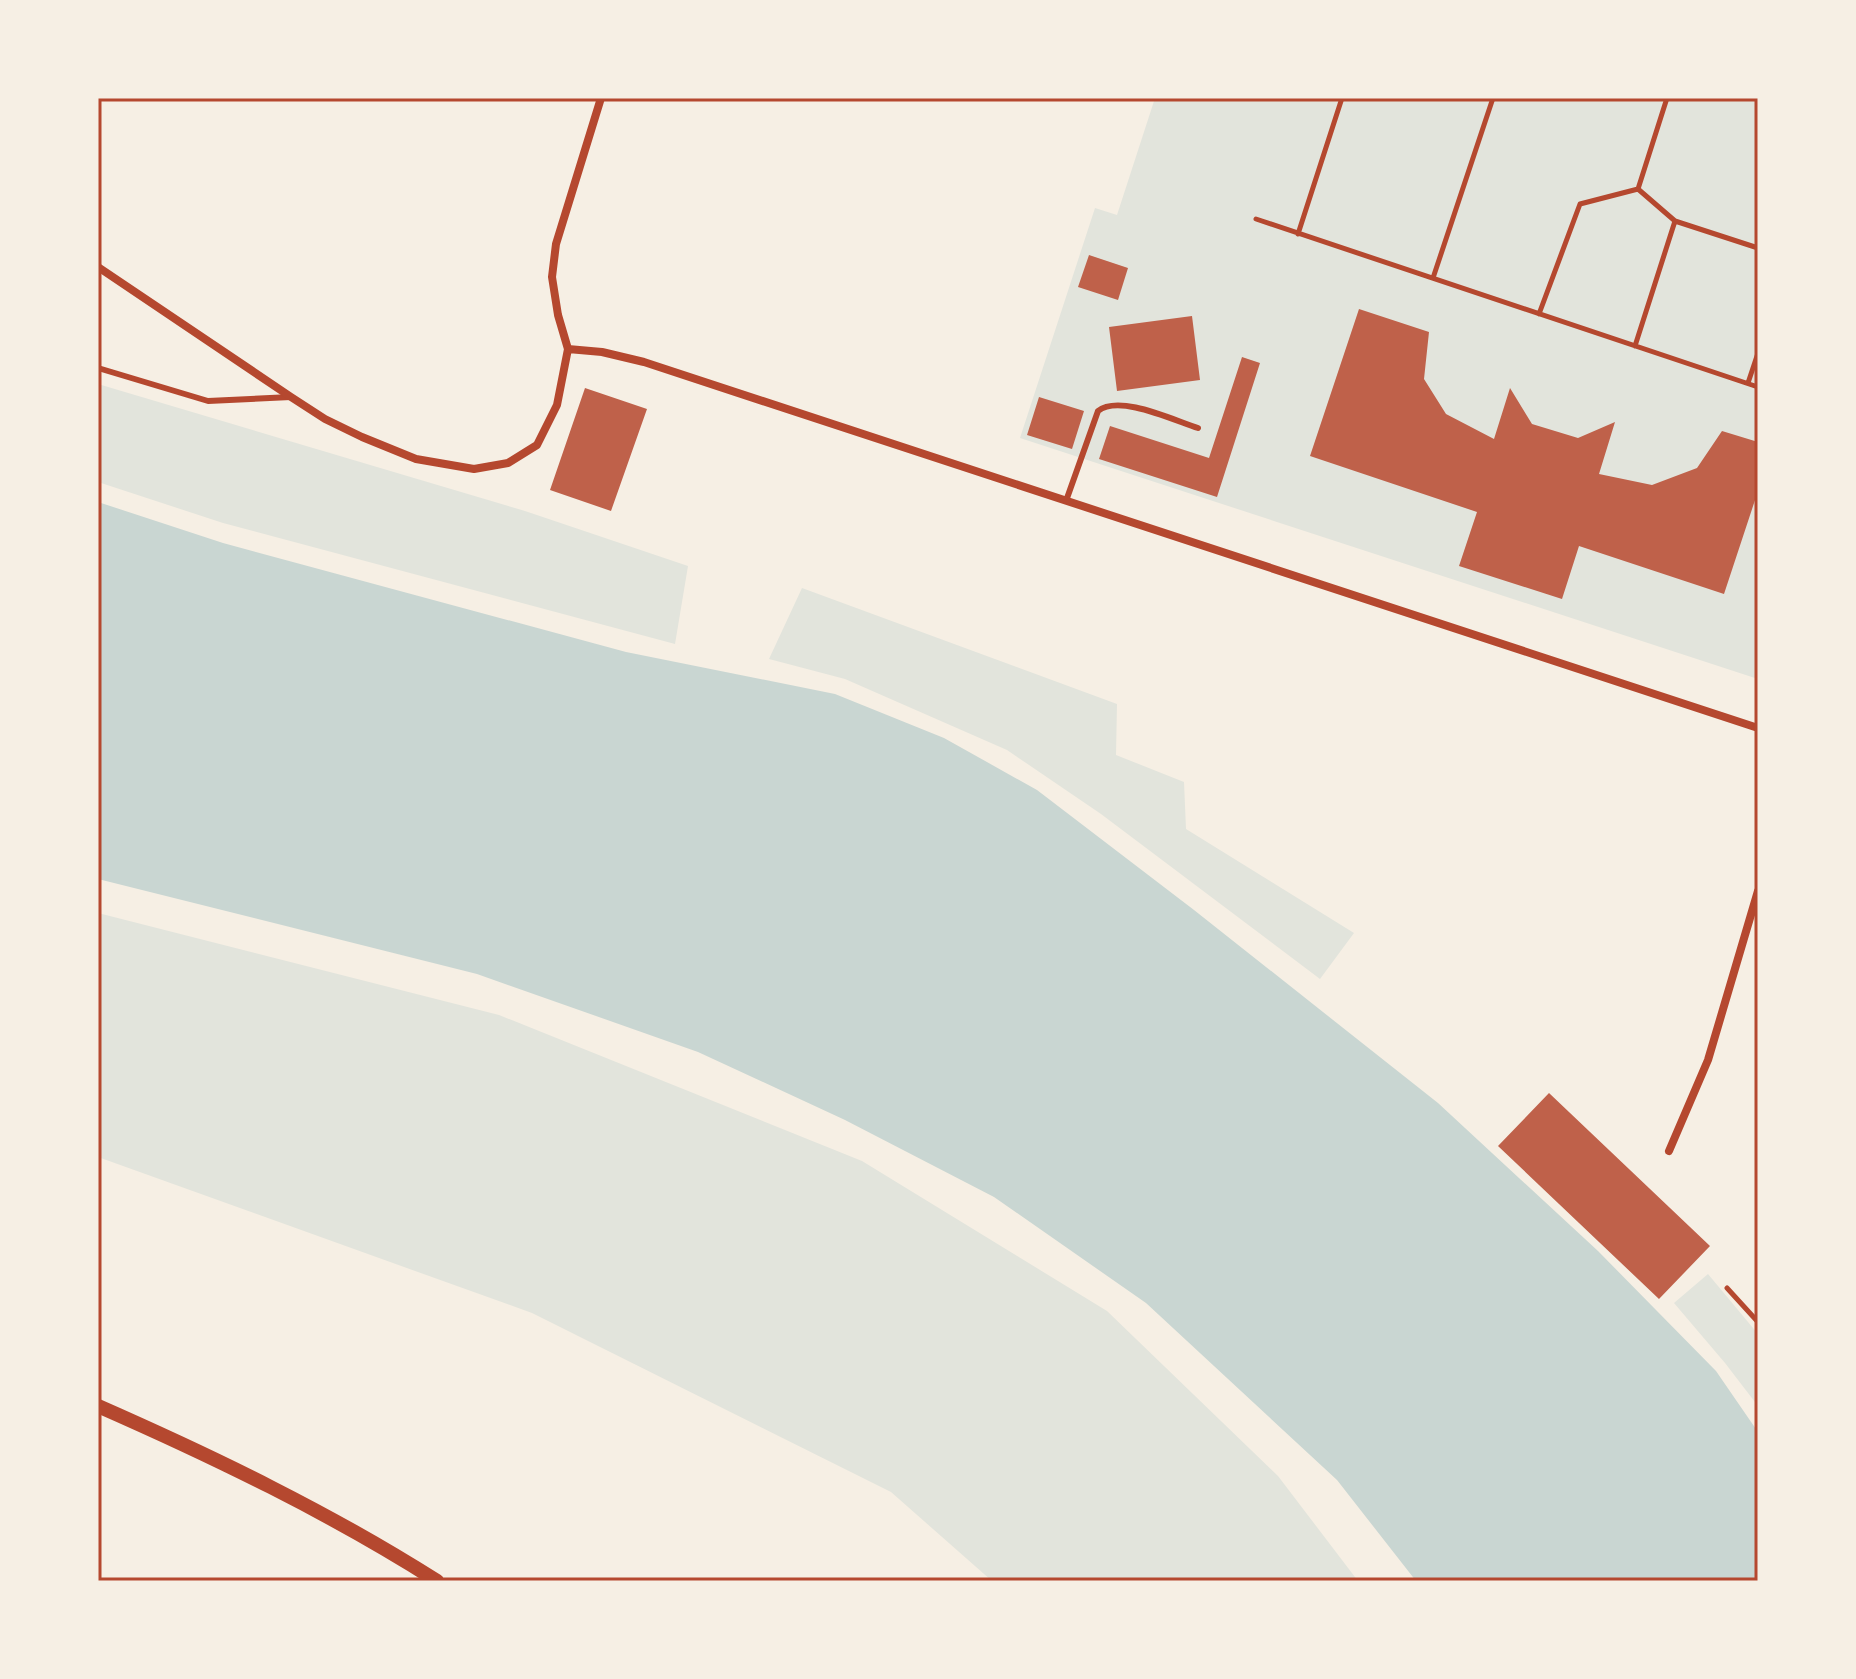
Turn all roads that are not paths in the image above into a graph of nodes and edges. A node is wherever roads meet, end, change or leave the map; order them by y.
1 (601, 98) edge
2 (98, 267) edge
3 (568, 349) junction
4 (98, 368) edge
5 (291, 397) junction
6 (1198, 428) dead end
7 (1066, 501) junction
8 (1758, 728) edge
9 (1758, 891) edge
10 (1669, 1151) dead end
11 (98, 1406) edge
12 (437, 1581) edge

1 - 3 street
2 - 5 street
3 - 5 street
3 - 7 street
4 - 5 lane
6 - 7 lane
7 - 8 street
9 - 10 street
11 - 12 street

